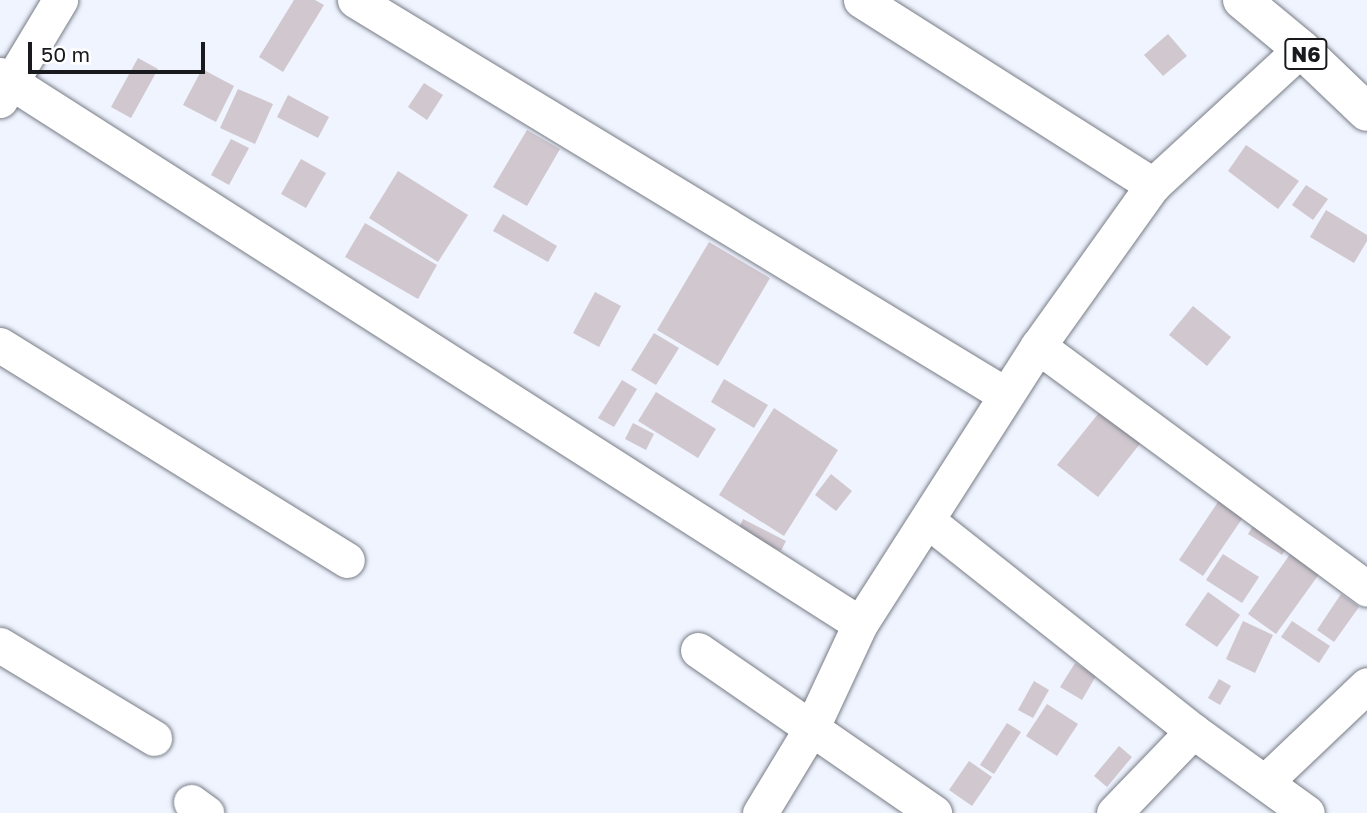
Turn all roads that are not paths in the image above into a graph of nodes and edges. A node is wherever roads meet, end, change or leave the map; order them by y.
1 (60, 0) edge
2 (355, 0) edge
3 (861, 0) edge
4 (1242, 0) edge
5 (1301, 49) junction
6 (4, 85) edge
7 (1367, 112) edge
8 (1153, 185) junction
9 (0, 345) edge
10 (1038, 346) junction
11 (1006, 395) junction
12 (928, 520) junction
13 (347, 560) dead end
14 (1367, 589) edge
15 (860, 624) junction
16 (0, 645) edge
17 (698, 650) dead end
18 (1367, 685) edge
19 (812, 727) junction
20 (1193, 731) junction
21 (154, 738) dead end
22 (1266, 781) junction
23 (760, 813) edge
24 (934, 813) edge
25 (1114, 813) edge
26 (1307, 813) edge

1 - 6 street
2 - 11 street
3 - 8 street
4 - 5 highway, N6
5 - 7 highway, N6
5 - 8 street
6 - 15 street
8 - 10 street
9 - 13 street
10 - 11 street
10 - 14 street
11 - 12 street
12 - 15 street
12 - 20 street
15 - 19 street
16 - 21 street
17 - 19 street
18 - 22 street
19 - 23 street
19 - 24 street
20 - 22 street
20 - 25 street
22 - 26 street

